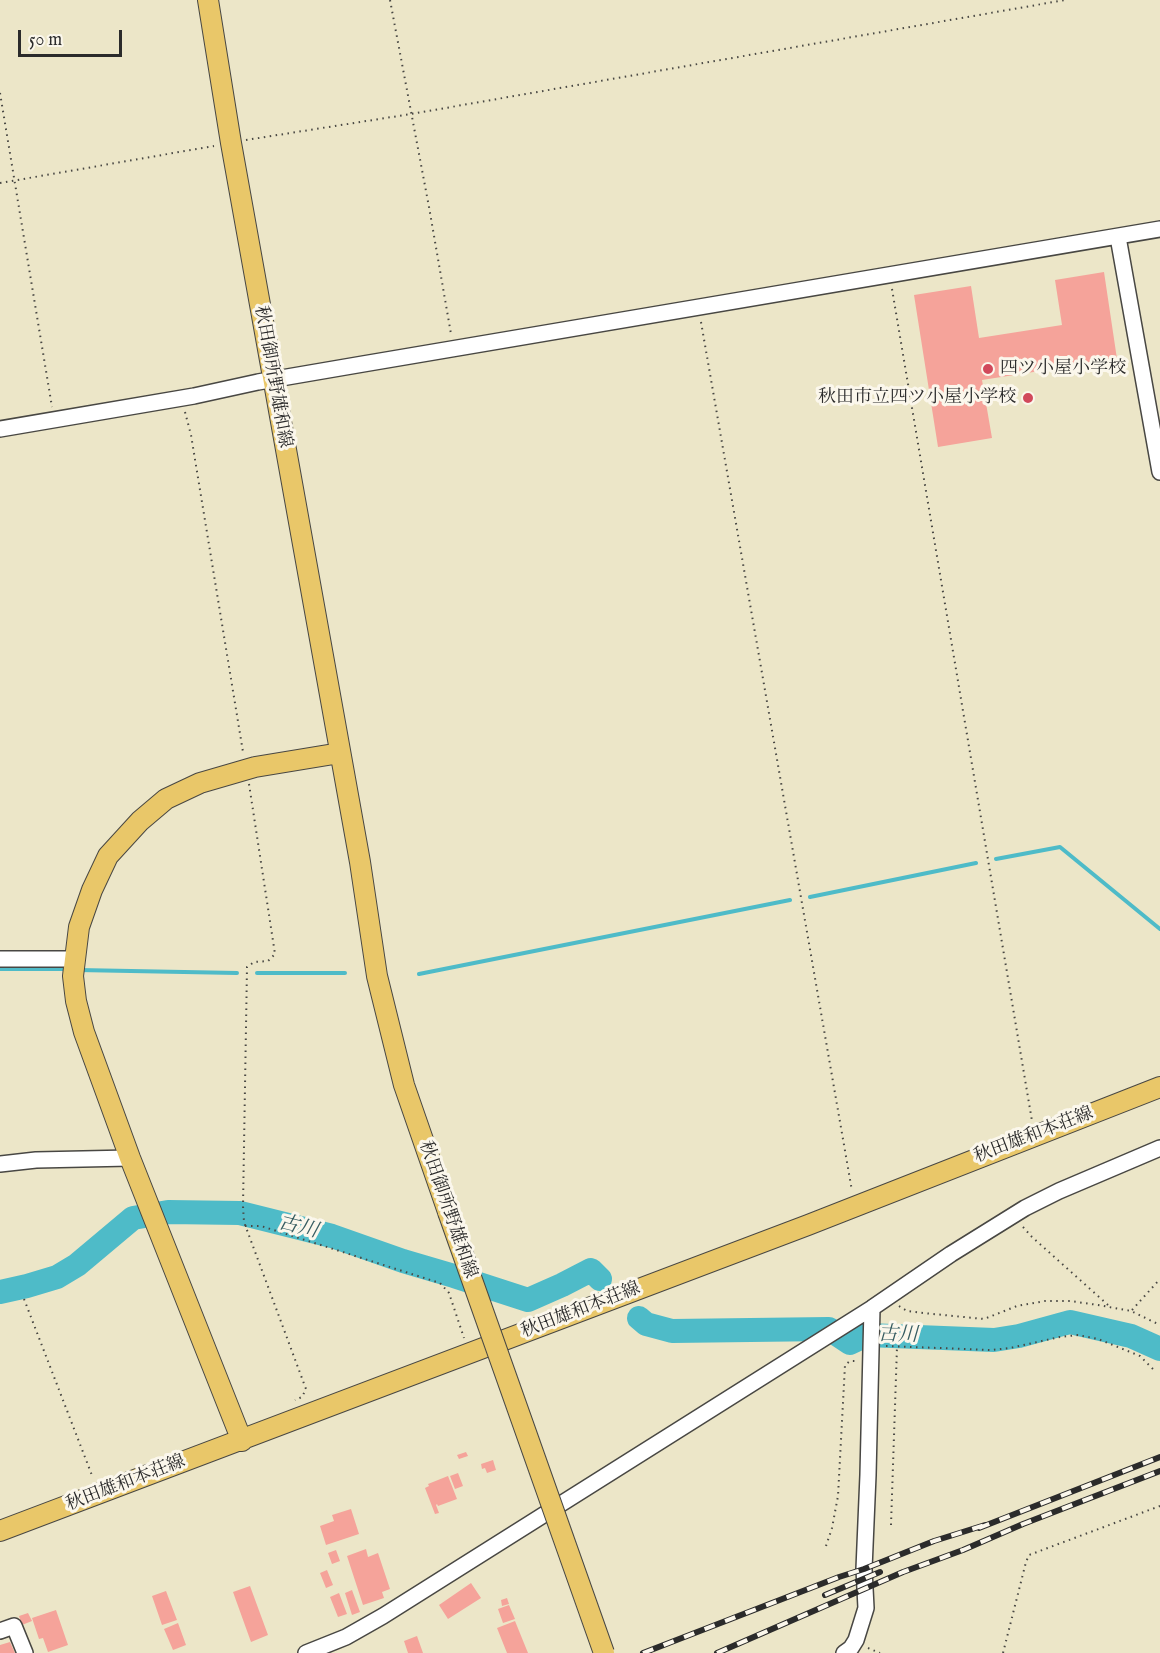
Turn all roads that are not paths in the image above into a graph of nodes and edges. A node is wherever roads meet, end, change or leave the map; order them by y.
1 (208, 0) edge
2 (1160, 229) edge
3 (1118, 237) junction
4 (273, 379) junction
5 (0, 429) edge
6 (1160, 472) edge
7 (340, 753) junction
8 (0, 959) edge
9 (74, 965) junction
10 (1160, 1087) edge
11 (1160, 1148) edge
12 (130, 1158) junction
13 (0, 1164) edge
14 (872, 1308) junction
15 (242, 1441) junction
16 (0, 1531) edge
17 (0, 1631) edge
18 (25, 1653) edge
19 (306, 1653) edge
20 (604, 1653) edge
21 (844, 1653) edge

1 - 4 main road, 秋田御所野雄和線
2 - 3 street
3 - 4 street
3 - 6 street
4 - 5 street
4 - 7 main road, 秋田御所野雄和線
7 - 9 main road
7 - 20 main road, 秋田御所野雄和線, bridge
8 - 9 street
9 - 12 main road
10 - 15 main road, 秋田雄和本荘線
11 - 14 street
12 - 13 street
12 - 15 main road
14 - 19 street
14 - 21 street
15 - 16 main road, 秋田雄和本荘線
17 - 18 street

